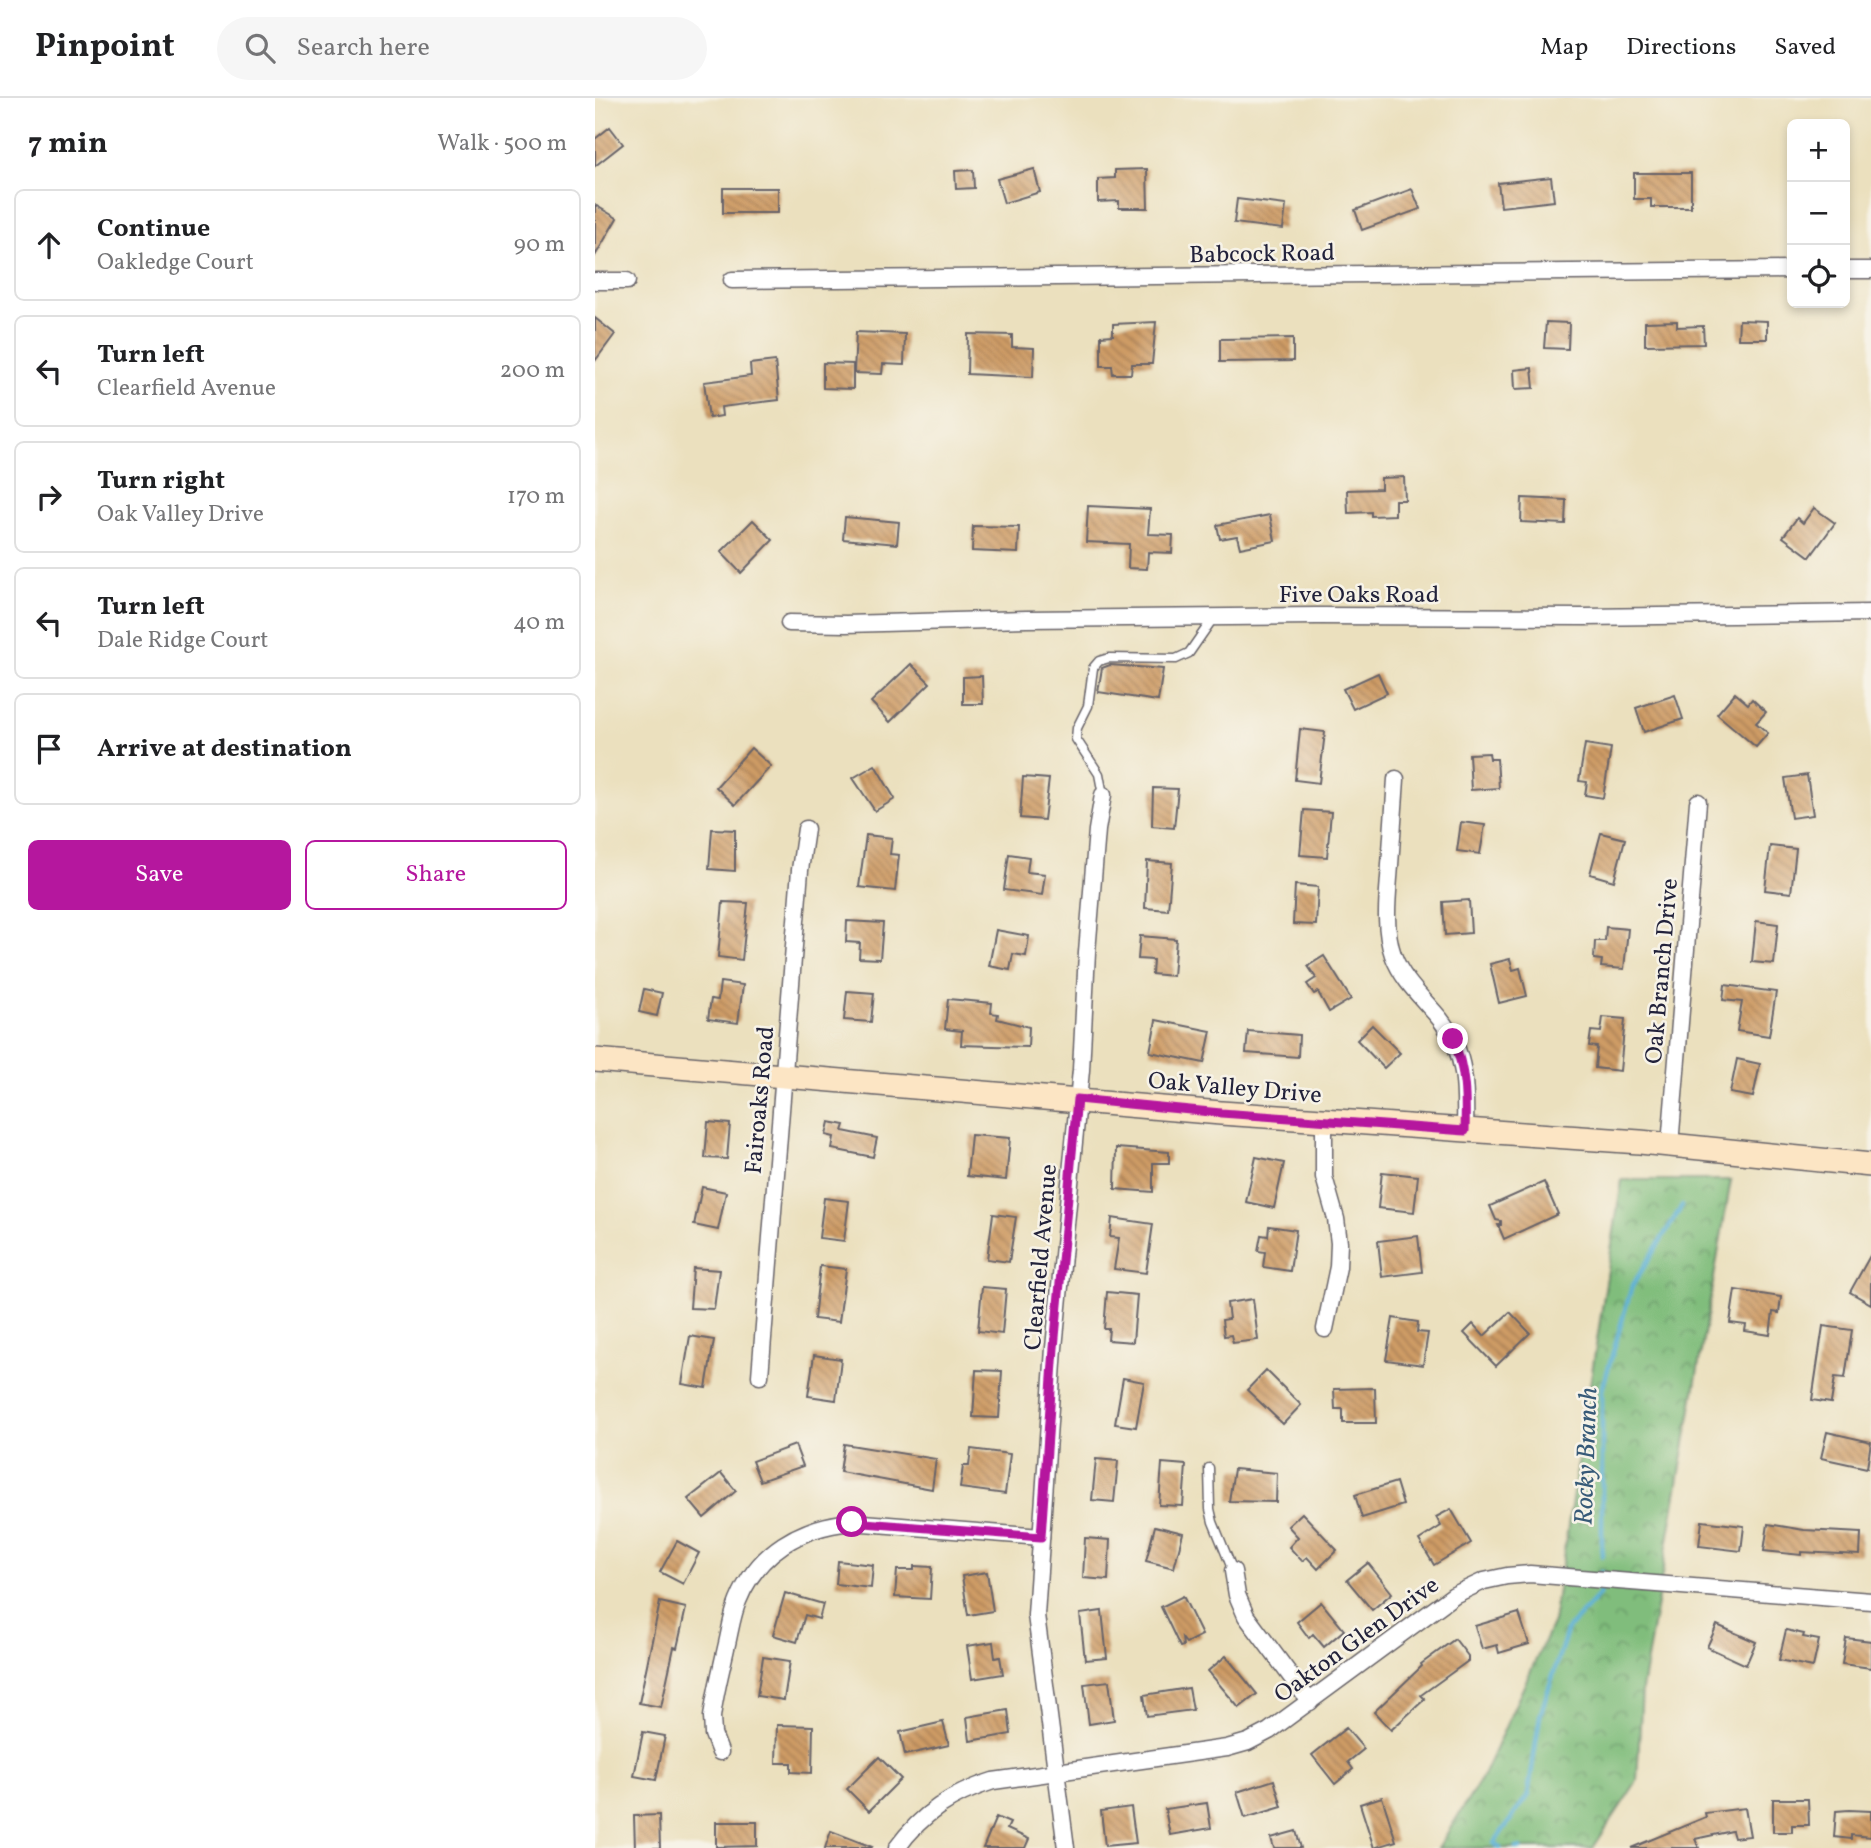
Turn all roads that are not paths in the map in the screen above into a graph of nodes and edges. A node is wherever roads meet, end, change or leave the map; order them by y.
1 (1787, 270) edge
2 (1850, 270) edge
3 (1871, 270) edge
4 (732, 280) dead end
5 (595, 281) edge
6 (627, 281) dead end
7 (1871, 613) edge
8 (1214, 617) junction
9 (789, 623) dead end
10 (1397, 779) dead end
11 (1103, 794) joint
12 (1698, 802) dead end
13 (806, 829) dead end
14 (595, 1060) edge
15 (784, 1076) junction
16 (1077, 1099) junction
17 (1324, 1121) junction
18 (1465, 1131) junction
19 (1670, 1145) junction
20 (1871, 1165) edge
21 (1325, 1329) dead end
22 (759, 1376) dead end
23 (1209, 1468) dead end
24 (1041, 1537) junction
25 (1233, 1571) joint
26 (1871, 1601) edge
27 (1310, 1702) junction
28 (720, 1752) dead end
29 (1055, 1772) junction
30 (897, 1848) edge
31 (1066, 1848) edge

1 - 4 street, Babcock Road
2 - 3 street
5 - 6 street
7 - 8 street, Five Oaks Road
8 - 9 street, Five Oaks Road
8 - 11 lane
10 - 18 street
11 - 16 street, Clearfield Avenue
12 - 19 street, Oak Branch Drive
13 - 15 street, Fairoaks Road
14 - 15 street, Oak Valley Drive
15 - 16 street, Oak Valley Drive
15 - 22 street, Fairoaks Road
16 - 17 street, Oak Valley Drive
16 - 24 street, Clearfield Avenue
17 - 18 street, Oak Valley Drive
17 - 21 street
18 - 19 street, Oak Valley Drive
19 - 20 street, Oak Valley Drive
23 - 25 lane
24 - 28 street
24 - 29 street, Clearfield Avenue
25 - 27 street
26 - 27 street, Oakton Glen Drive
27 - 29 street, Oakton Glen Drive
29 - 30 street, Oakton Glen Drive
29 - 31 street, Clearfield Avenue

